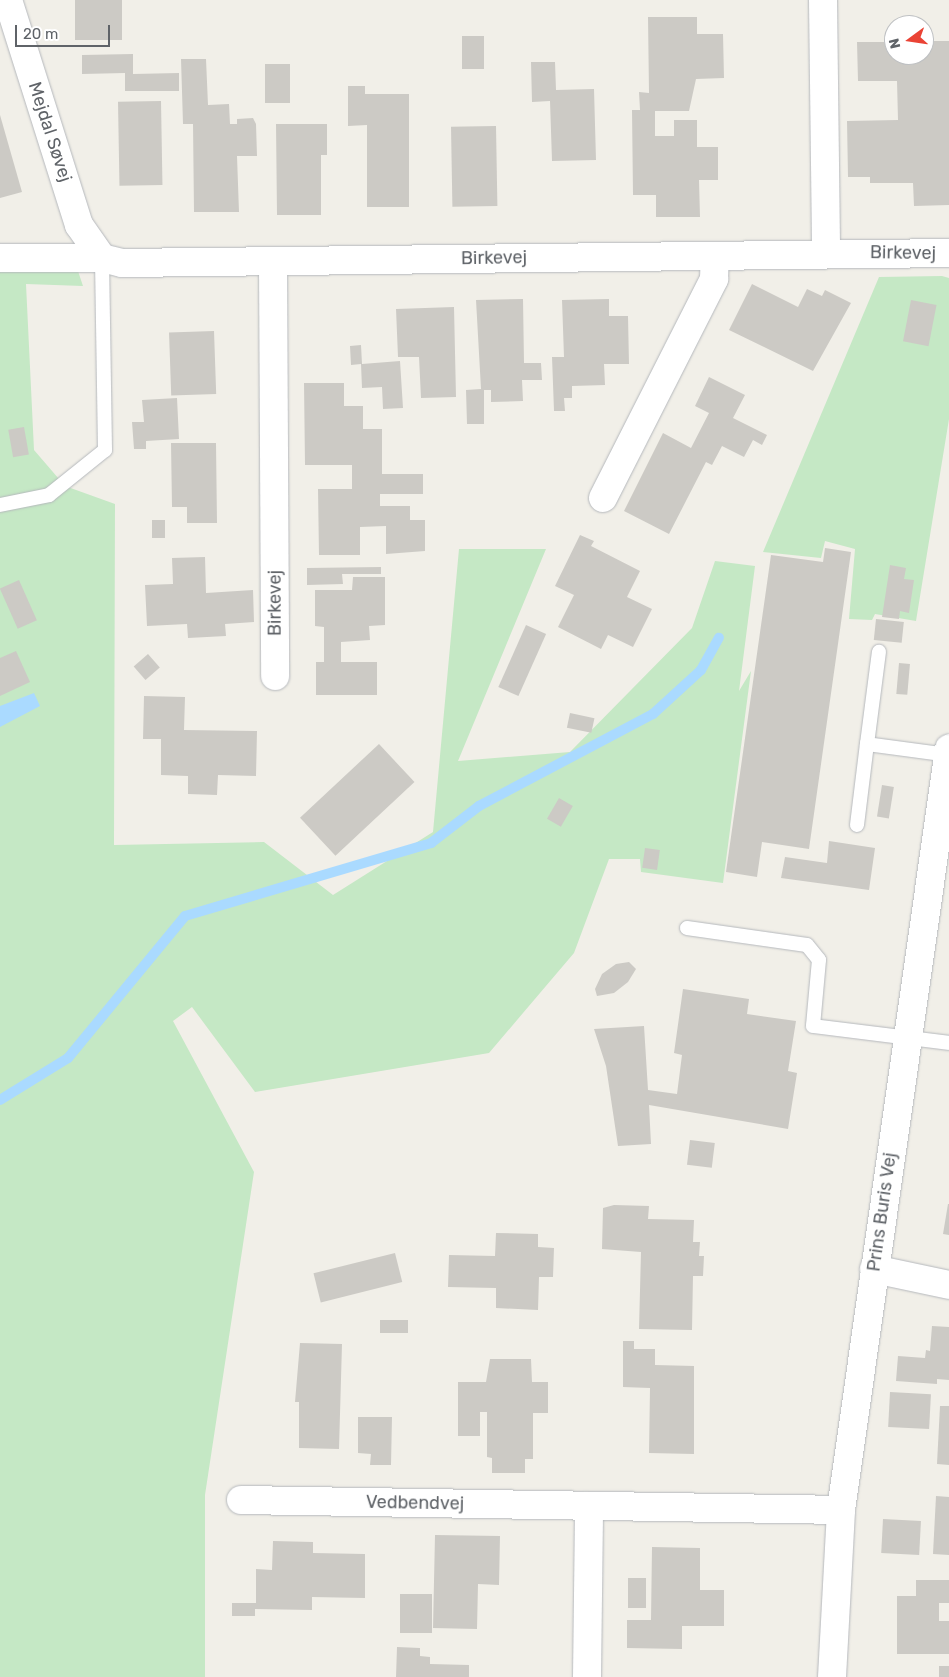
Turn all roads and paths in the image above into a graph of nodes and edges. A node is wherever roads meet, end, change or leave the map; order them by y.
1 (8, 0) edge
2 (823, 0) edge
3 (826, 252) junction
4 (949, 253) edge
5 (715, 256) junction
6 (0, 258) edge
7 (102, 258) junction
8 (273, 261) junction
9 (603, 498) dead end
10 (0, 504) edge
11 (879, 652) dead end
12 (275, 676) dead end
13 (867, 744) junction
14 (949, 752) edge
15 (857, 825) dead end
16 (940, 876) edge
17 (687, 928) dead end
18 (908, 1038) junction
19 (949, 1043) edge
20 (874, 1269) junction
21 (949, 1285) edge
22 (241, 1500) dead end
23 (589, 1506) junction
24 (841, 1510) junction
25 (587, 1677) edge
26 (832, 1677) edge

1 - 7 street, Mejdal Søvej
2 - 3 street
3 - 4 street, Birkevej
3 - 5 street, Birkevej
5 - 8 street, Birkevej
5 - 9 street
6 - 7 street, Birkevej
7 - 8 street, Birkevej
7 - 10 lane
8 - 12 street, Birkevej
11 - 13 lane
13 - 14 lane
13 - 15 lane
14 - 16 street, Prins Buris Vej
16 - 18 street, Prins Buris Vej
17 - 18 lane
18 - 19 lane
18 - 20 street, Prins Buris Vej
20 - 21 street
20 - 24 street, Prins Buris Vej
22 - 23 street, Vedbendvej
23 - 24 street, Vedbendvej
23 - 25 street
24 - 26 street, Prins Buris Vej

